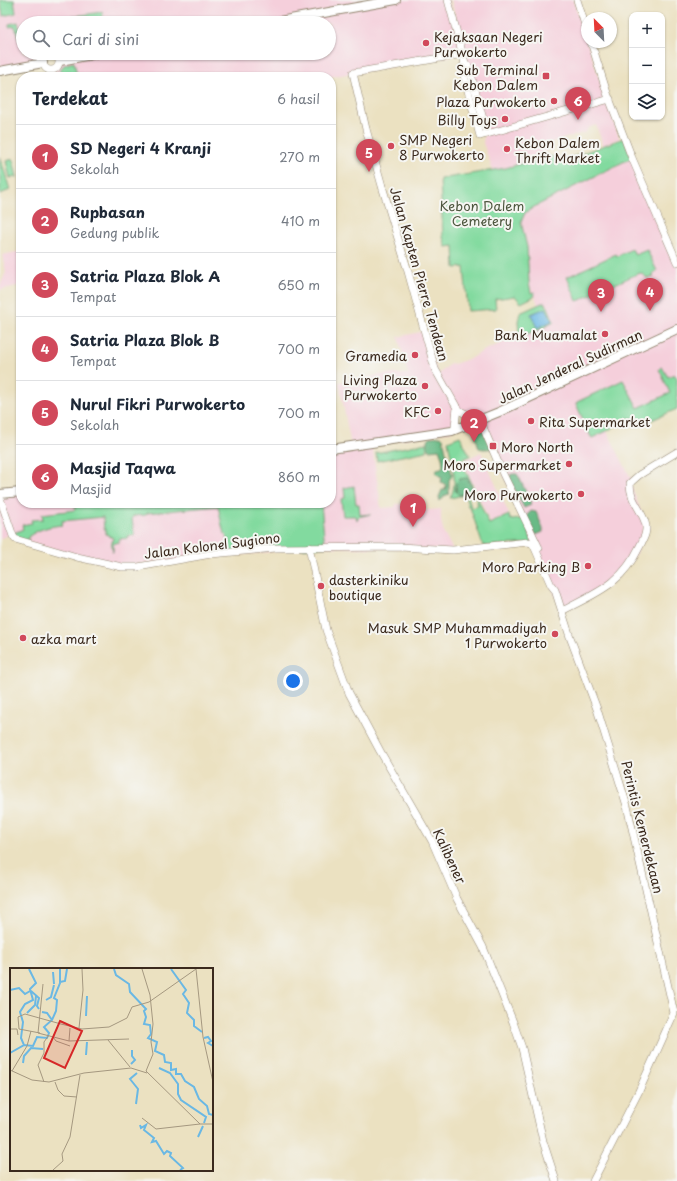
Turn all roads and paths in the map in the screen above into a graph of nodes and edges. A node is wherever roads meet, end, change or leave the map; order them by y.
1 (396, 0) edge
2 (448, 0) edge
3 (577, 0) edge
4 (581, 12) edge
5 (307, 16) edge
6 (593, 48) edge
7 (463, 54) junction
8 (44, 60) edge
9 (65, 60) edge
10 (60, 61) joint
11 (43, 63) junction
12 (0, 71) edge
13 (610, 99) junction
14 (677, 262) edge
15 (677, 329) edge
16 (457, 408) junction
17 (480, 420) junction
18 (462, 427) junction
19 (336, 448) edge
20 (677, 452) edge
21 (16, 492) edge
22 (0, 494) edge
23 (0, 498) edge
24 (533, 534) junction
25 (511, 543) junction
26 (309, 547) junction
27 (545, 566) junction
28 (562, 611) junction
29 (556, 1181) edge
30 (593, 1181) edge

1 - 5 main road
2 - 7 street
3 - 4 street
6 - 13 street
7 - 13 street
7 - 16 street, Jalan Kapten Pierre Tendean
8 - 11 street
9 - 10 main road
10 - 11 street
11 - 12 main road
13 - 14 street
15 - 17 main road, Jalan Jenderal Sudirman
16 - 17 street
16 - 18 street
17 - 18 main road, Jalan Jenderal Sudirman
17 - 24 street
18 - 19 main road, Jalan Jenderal Sudirman
20 - 28 street
21 - 22 main road
23 - 26 street, Jalan Kolonel Sugiono
24 - 25 street, Jalan Kolonel Sugiono
24 - 27 street
25 - 26 street, Jalan Kolonel Sugiono
25 - 27 street, Jalan Kolonel Sugiono
26 - 29 street, Kalibener
27 - 28 street, Perintis Kemerdekaan
28 - 30 street, Perintis Kemerdekaan

